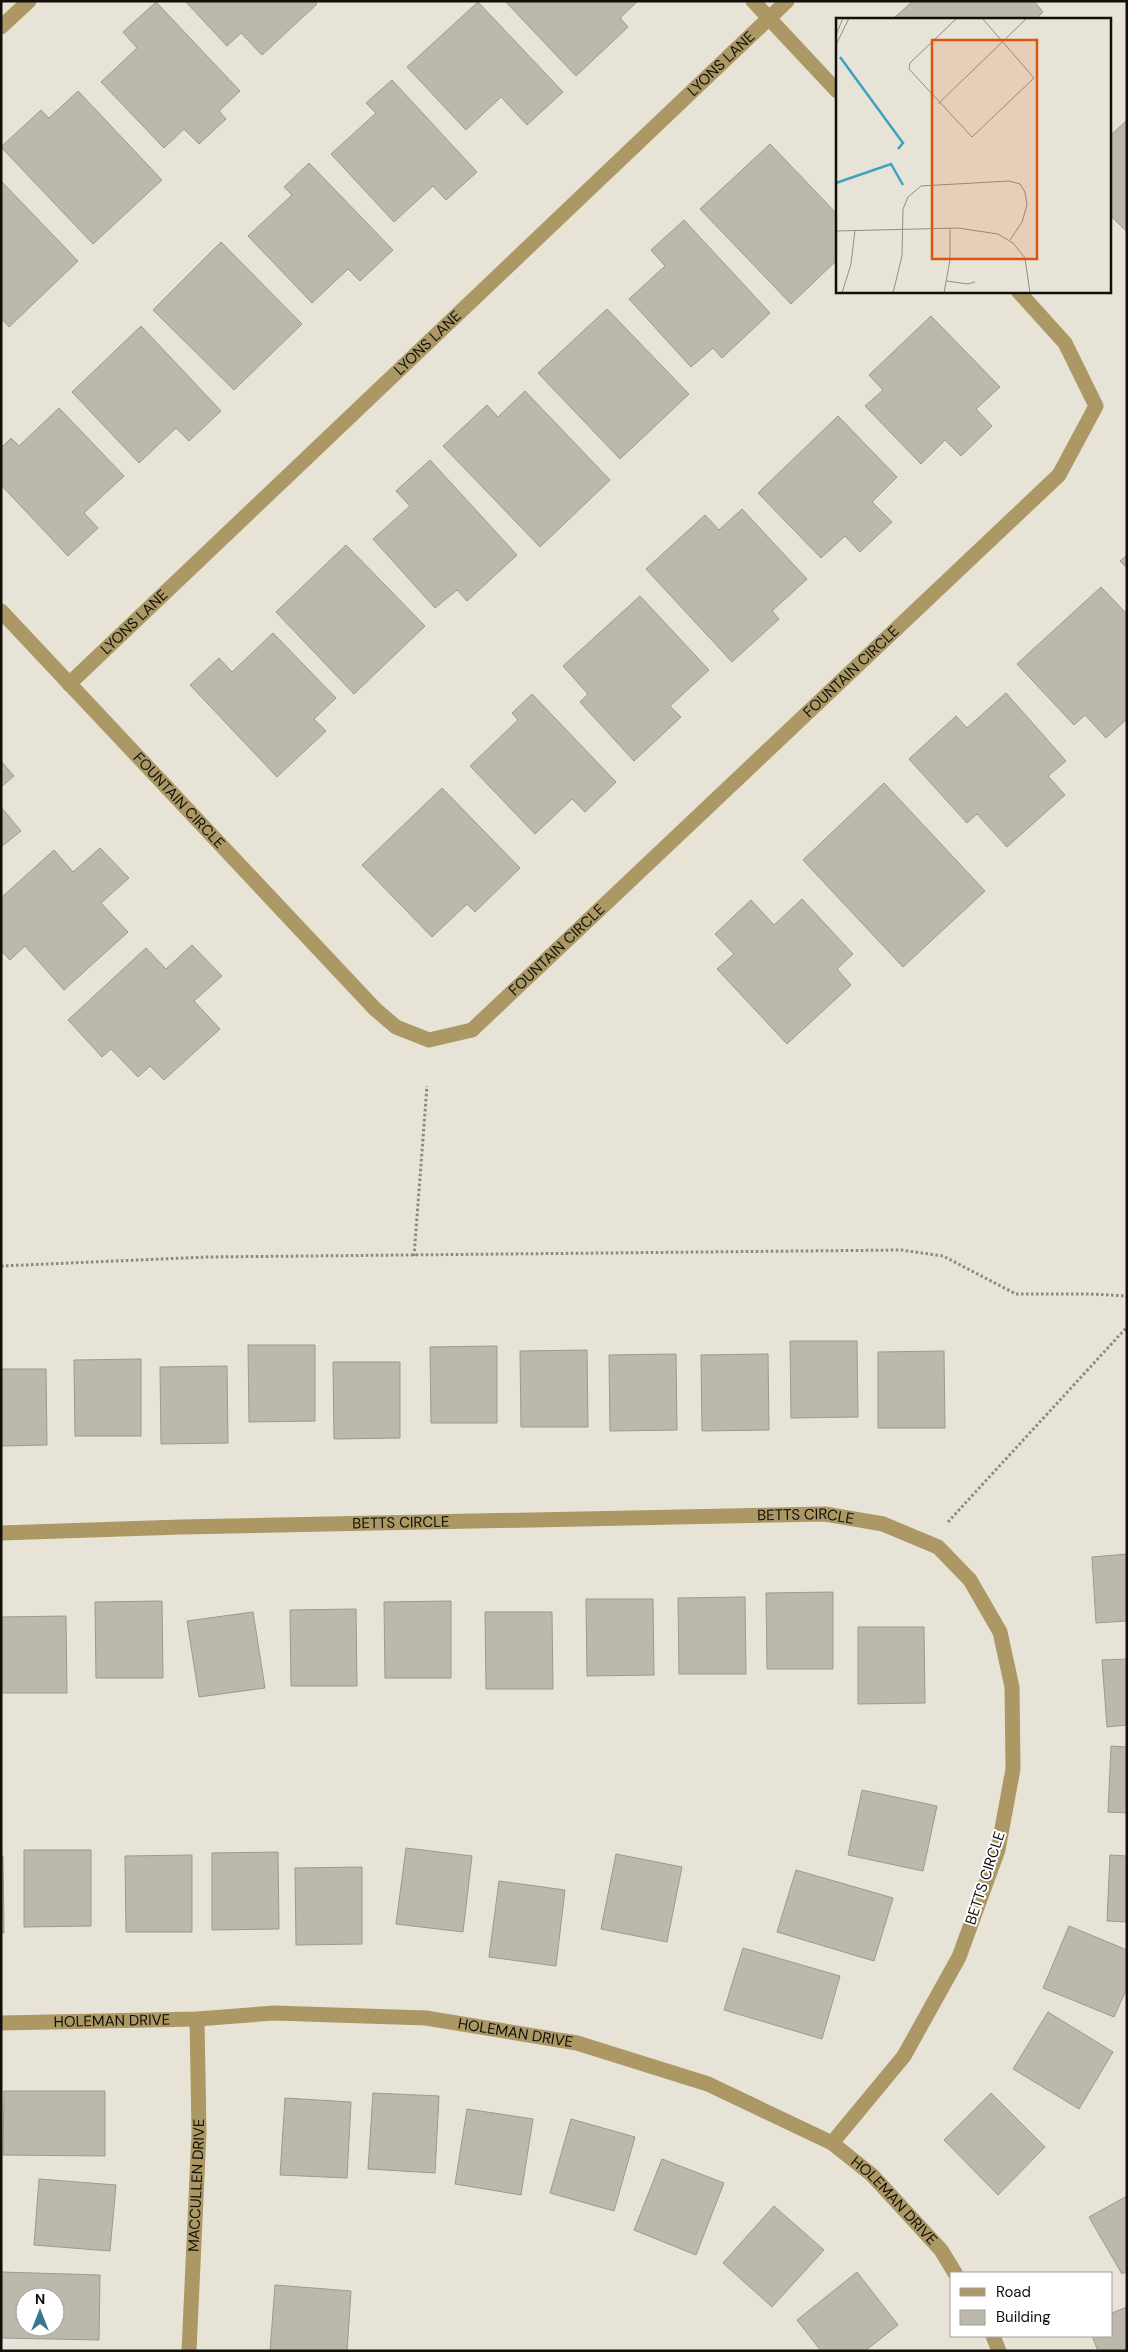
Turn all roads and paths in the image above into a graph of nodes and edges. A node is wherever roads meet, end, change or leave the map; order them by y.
1 (29, 1) edge
2 (753, 1) edge
3 (787, 1) edge
4 (769, 18) junction
5 (1, 28) edge
6 (836, 90) edge
7 (1019, 292) edge
8 (1, 611) edge
9 (69, 684) junction
10 (427, 1086) dead end
11 (414, 1256) junction
12 (1, 1266) edge
13 (1127, 1296) edge
14 (1127, 1327) edge
15 (1, 1533) edge
16 (929, 1544) junction
17 (198, 2018) junction
18 (1, 2023) edge
19 (832, 2144) junction
20 (954, 2272) edge
21 (993, 2337) edge
22 (189, 2351) edge
23 (999, 2351) edge

1 - 5 street
2 - 4 street
3 - 4 street, LYONS LANE
4 - 6 street
4 - 9 street, LYONS LANE
7 - 9 street, FOUNTAIN CIRCLE
8 - 9 street, FOUNTAIN CIRCLE
10 - 11 path
11 - 12 path
11 - 13 path
14 - 16 path
15 - 16 street, BETTS CIRCLE
16 - 19 street, BETTS CIRCLE
17 - 18 street, HOLEMAN DRIVE
17 - 19 street, HOLEMAN DRIVE
17 - 22 street, MACCULLEN DRIVE
19 - 20 street, HOLEMAN DRIVE
21 - 23 street

